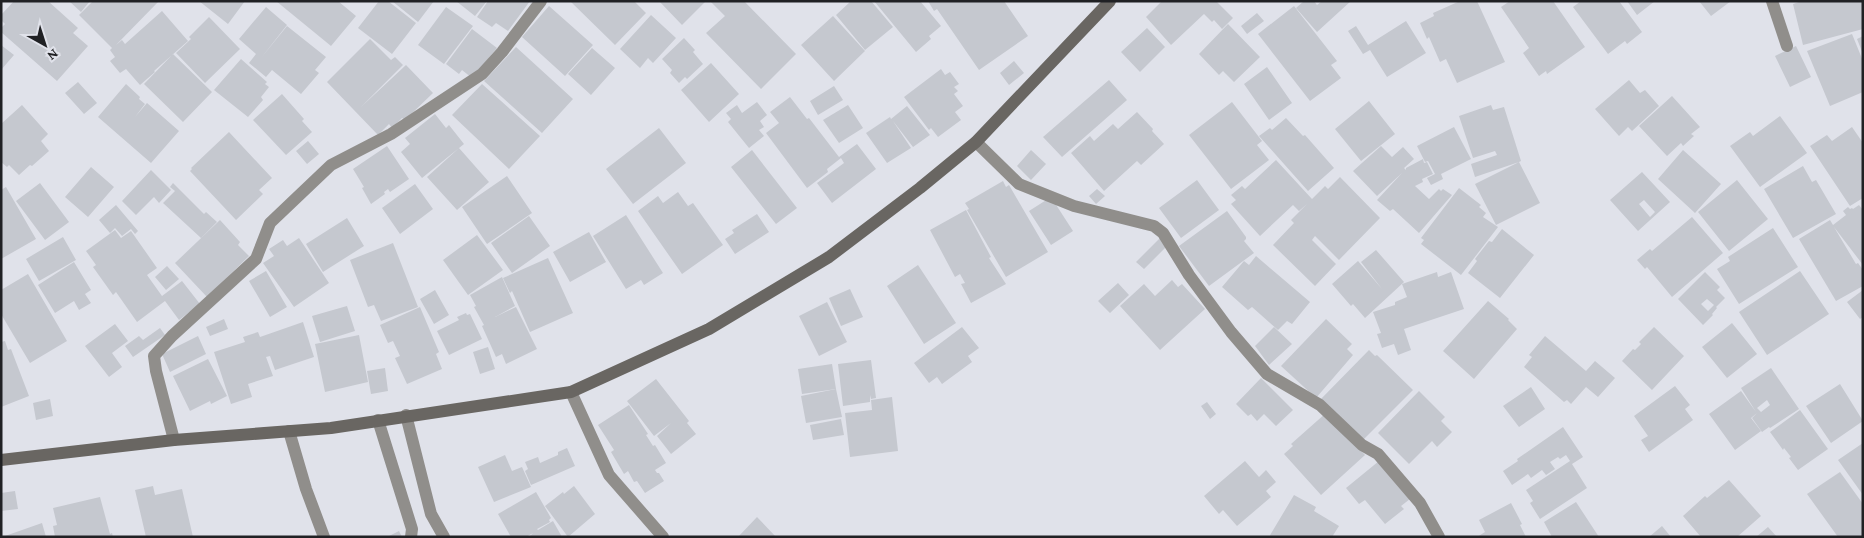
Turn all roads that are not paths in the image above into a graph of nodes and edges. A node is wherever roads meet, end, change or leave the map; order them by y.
1 (541, 1) edge
2 (1110, 1) edge
3 (1772, 1) edge
4 (1787, 46) dead end
5 (976, 142) junction
6 (570, 392) junction
7 (406, 415) junction
8 (378, 420) junction
9 (289, 431) junction
10 (174, 440) junction
11 (1, 460) edge
12 (324, 537) edge
13 (411, 537) edge
14 (444, 537) edge
15 (663, 537) edge
16 (1439, 537) edge

1 - 10 street
2 - 5 main road
3 - 4 street
5 - 6 main road
5 - 16 street
6 - 7 main road
6 - 15 street
7 - 8 main road
7 - 14 street
8 - 9 main road
8 - 13 street
9 - 10 main road
9 - 12 street
10 - 11 main road

